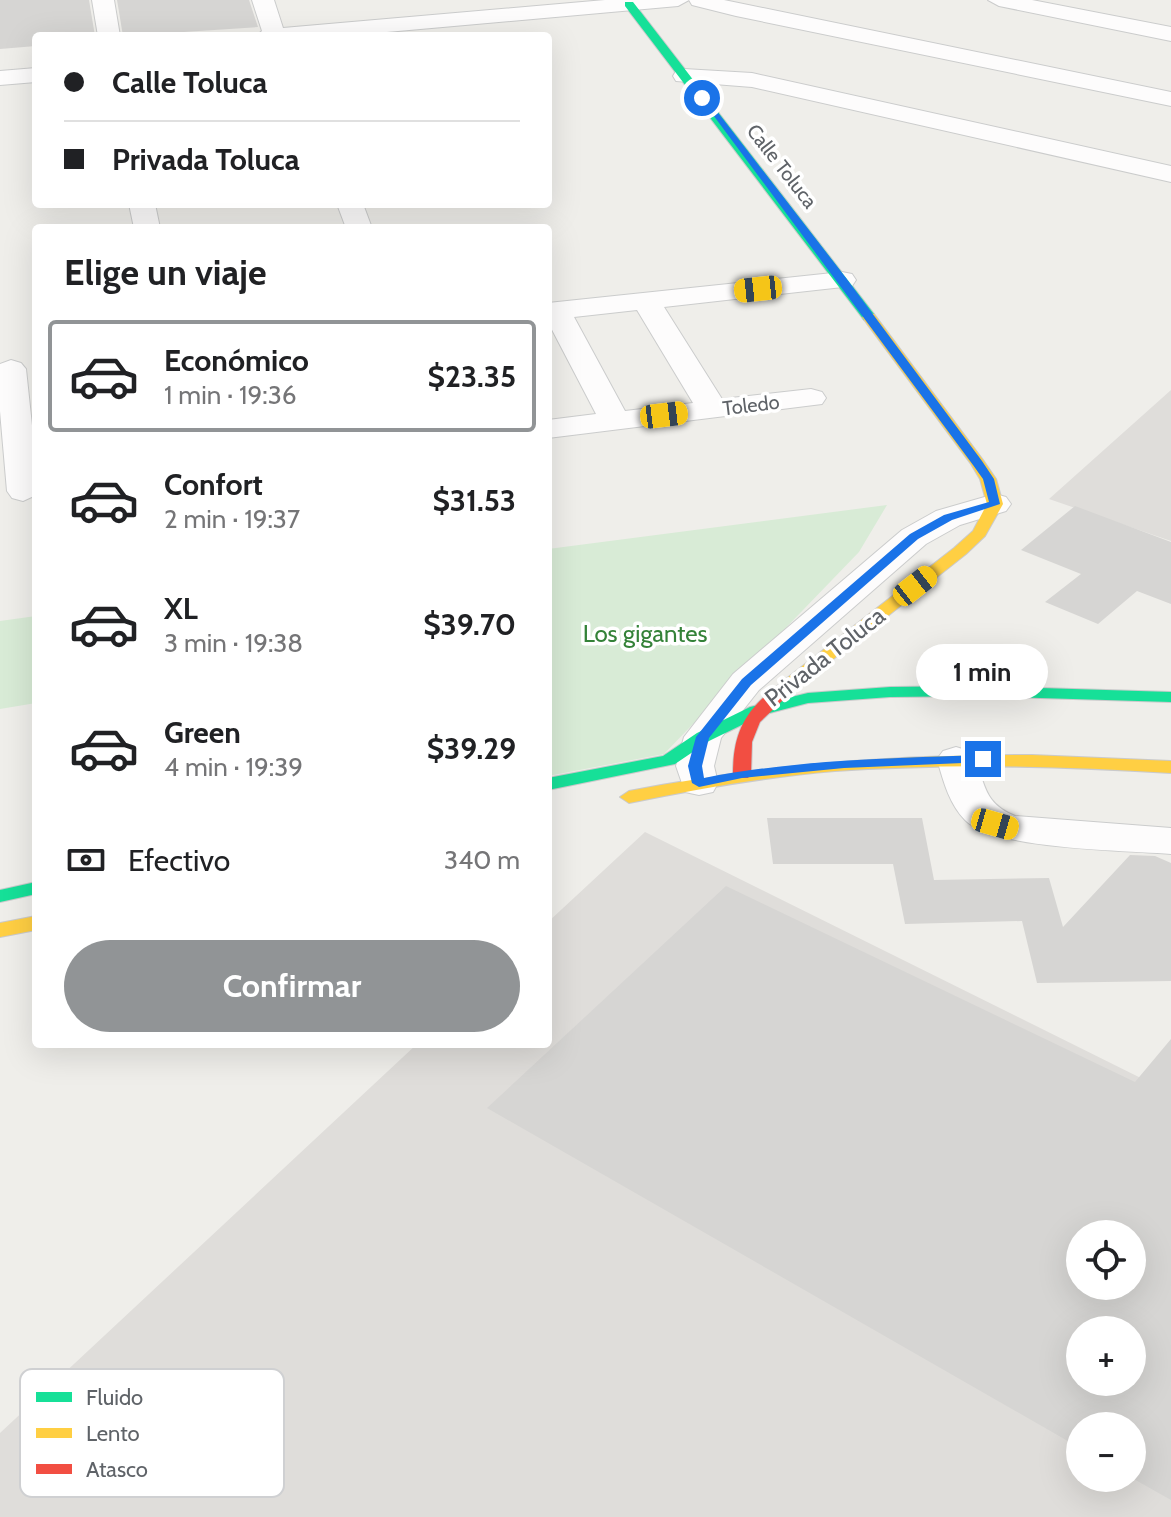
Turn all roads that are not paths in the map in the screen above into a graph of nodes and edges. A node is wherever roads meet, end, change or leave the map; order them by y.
1 (103, 0) edge
2 (263, 0) edge
3 (428, 0) edge
4 (678, 0) edge
5 (700, 0) edge
6 (999, 0) edge
7 (598, 3) edge
8 (629, 4) junction
9 (439, 21) junction
10 (108, 32) edge
11 (271, 32) edge
12 (317, 32) edge
13 (1171, 34) edge
14 (32, 57) edge
15 (0, 60) edge
16 (32, 75) edge
17 (684, 76) junction
18 (0, 78) edge
19 (1171, 99) edge
20 (1171, 174) edge
21 (842, 280) junction
22 (646, 301) junction
23 (552, 311) edge
24 (16, 368) edge
25 (811, 398) dead end
26 (713, 410) junction
27 (615, 421) junction
28 (552, 429) edge
29 (20, 492) edge
30 (995, 504) junction
31 (1171, 697) edge
32 (756, 711) junction
33 (703, 737) junction
34 (956, 759) junction
35 (1171, 767) edge
36 (742, 774) junction
37 (552, 783) edge
38 (699, 783) junction
39 (614, 800) dead end
40 (1171, 841) edge
41 (32, 889) edge
42 (0, 896) edge
43 (32, 924) edge
44 (0, 930) edge

1 - 10 street
2 - 11 street
3 - 9 street
4 - 8 street
5 - 19 street
6 - 13 street
7 - 8 street
7 - 9 street
8 - 17 street, Calle Toluca
9 - 12 street
14 - 15 street
16 - 18 street
17 - 20 street
17 - 21 street, Calle Toluca
21 - 22 street
21 - 30 street
22 - 23 street
22 - 26 street
23 - 27 street
24 - 29 street
25 - 26 street, Toledo
26 - 27 street, Toledo
27 - 28 street, Toledo
30 - 32 street, Privada Toluca
30 - 33 street, Privada Toluca
31 - 32 street, Privada Toluca
32 - 33 street, Privada Toluca
32 - 36 street, Privada Toluca
33 - 37 street
33 - 38 street, Privada Toluca
34 - 35 street
34 - 36 street
34 - 40 street
36 - 38 street
38 - 39 street
41 - 42 street
43 - 44 street

